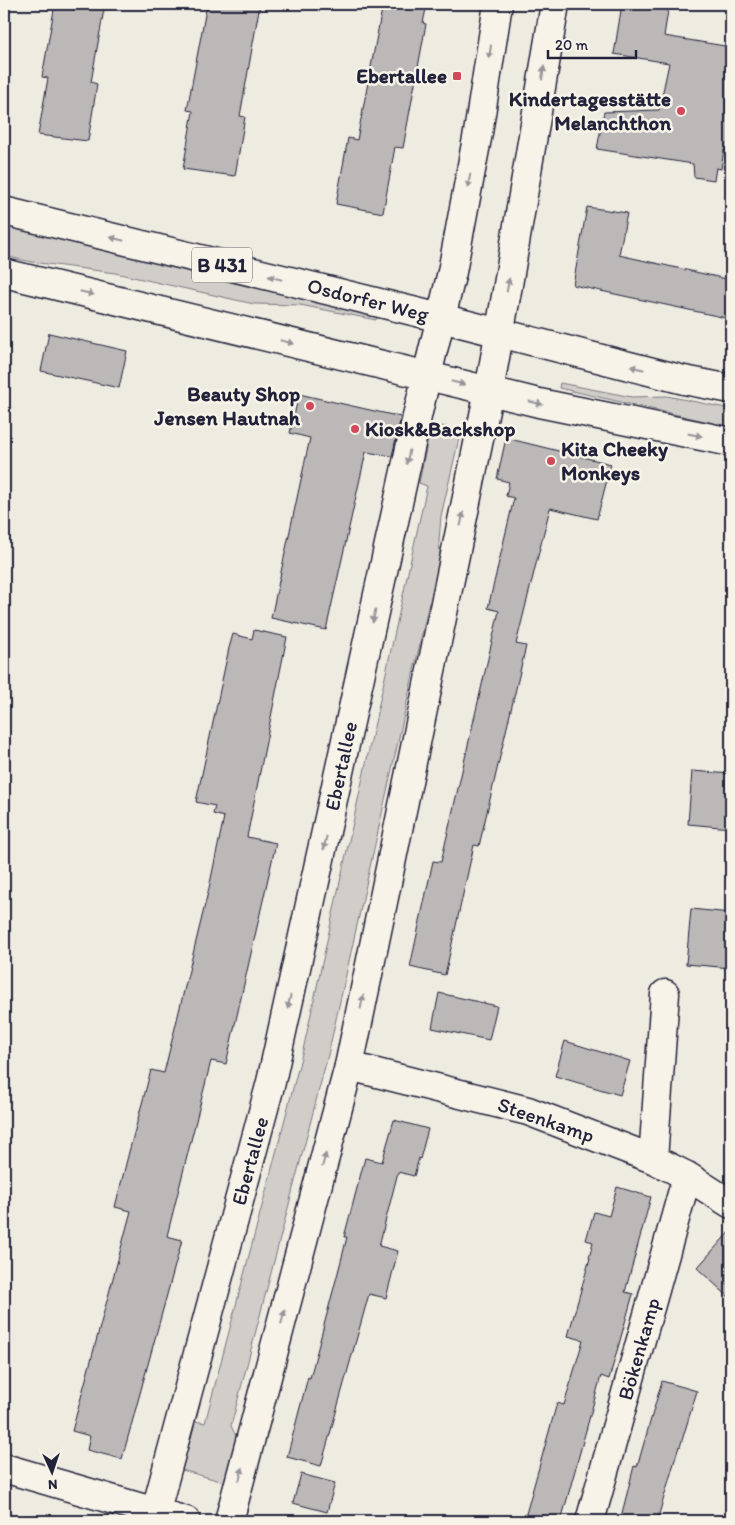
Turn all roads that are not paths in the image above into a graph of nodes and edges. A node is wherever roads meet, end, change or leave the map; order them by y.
1 (498, 4) edge
2 (555, 4) edge
3 (4, 211) edge
4 (4, 273) edge
5 (441, 318) junction
6 (500, 333) junction
7 (428, 376) junction
8 (731, 389) edge
9 (489, 391) junction
10 (731, 442) edge
11 (665, 994) dead end
12 (349, 1066) junction
13 (652, 1159) junction
14 (687, 1176) junction
15 (731, 1204) edge
16 (4, 1468) edge
17 (154, 1517) edge
18 (186, 1521) edge
19 (228, 1521) edge
20 (590, 1521) edge

1 -> 5 main road, Ebertallee
6 -> 2 main road
5 -> 3 main road, Osdorfer Weg / B 431
4 -> 7 main road
5 - 6 main road, Osdorfer Weg / B 431
5 - 7 main road, Ebertallee
8 -> 6 main road, Osdorfer Weg / B 431
6 - 9 main road
7 -> 9 main road
7 -> 17 main road, Ebertallee
9 -> 10 main road
12 -> 9 main road
11 - 13 main road
12 - 13 main road, Steenkamp
19 -> 12 main road
13 - 14 main road, Steenkamp
14 - 15 main road, Steenkamp
14 - 20 main road, Bökenkamp
16 - 17 main road
17 - 18 main road

